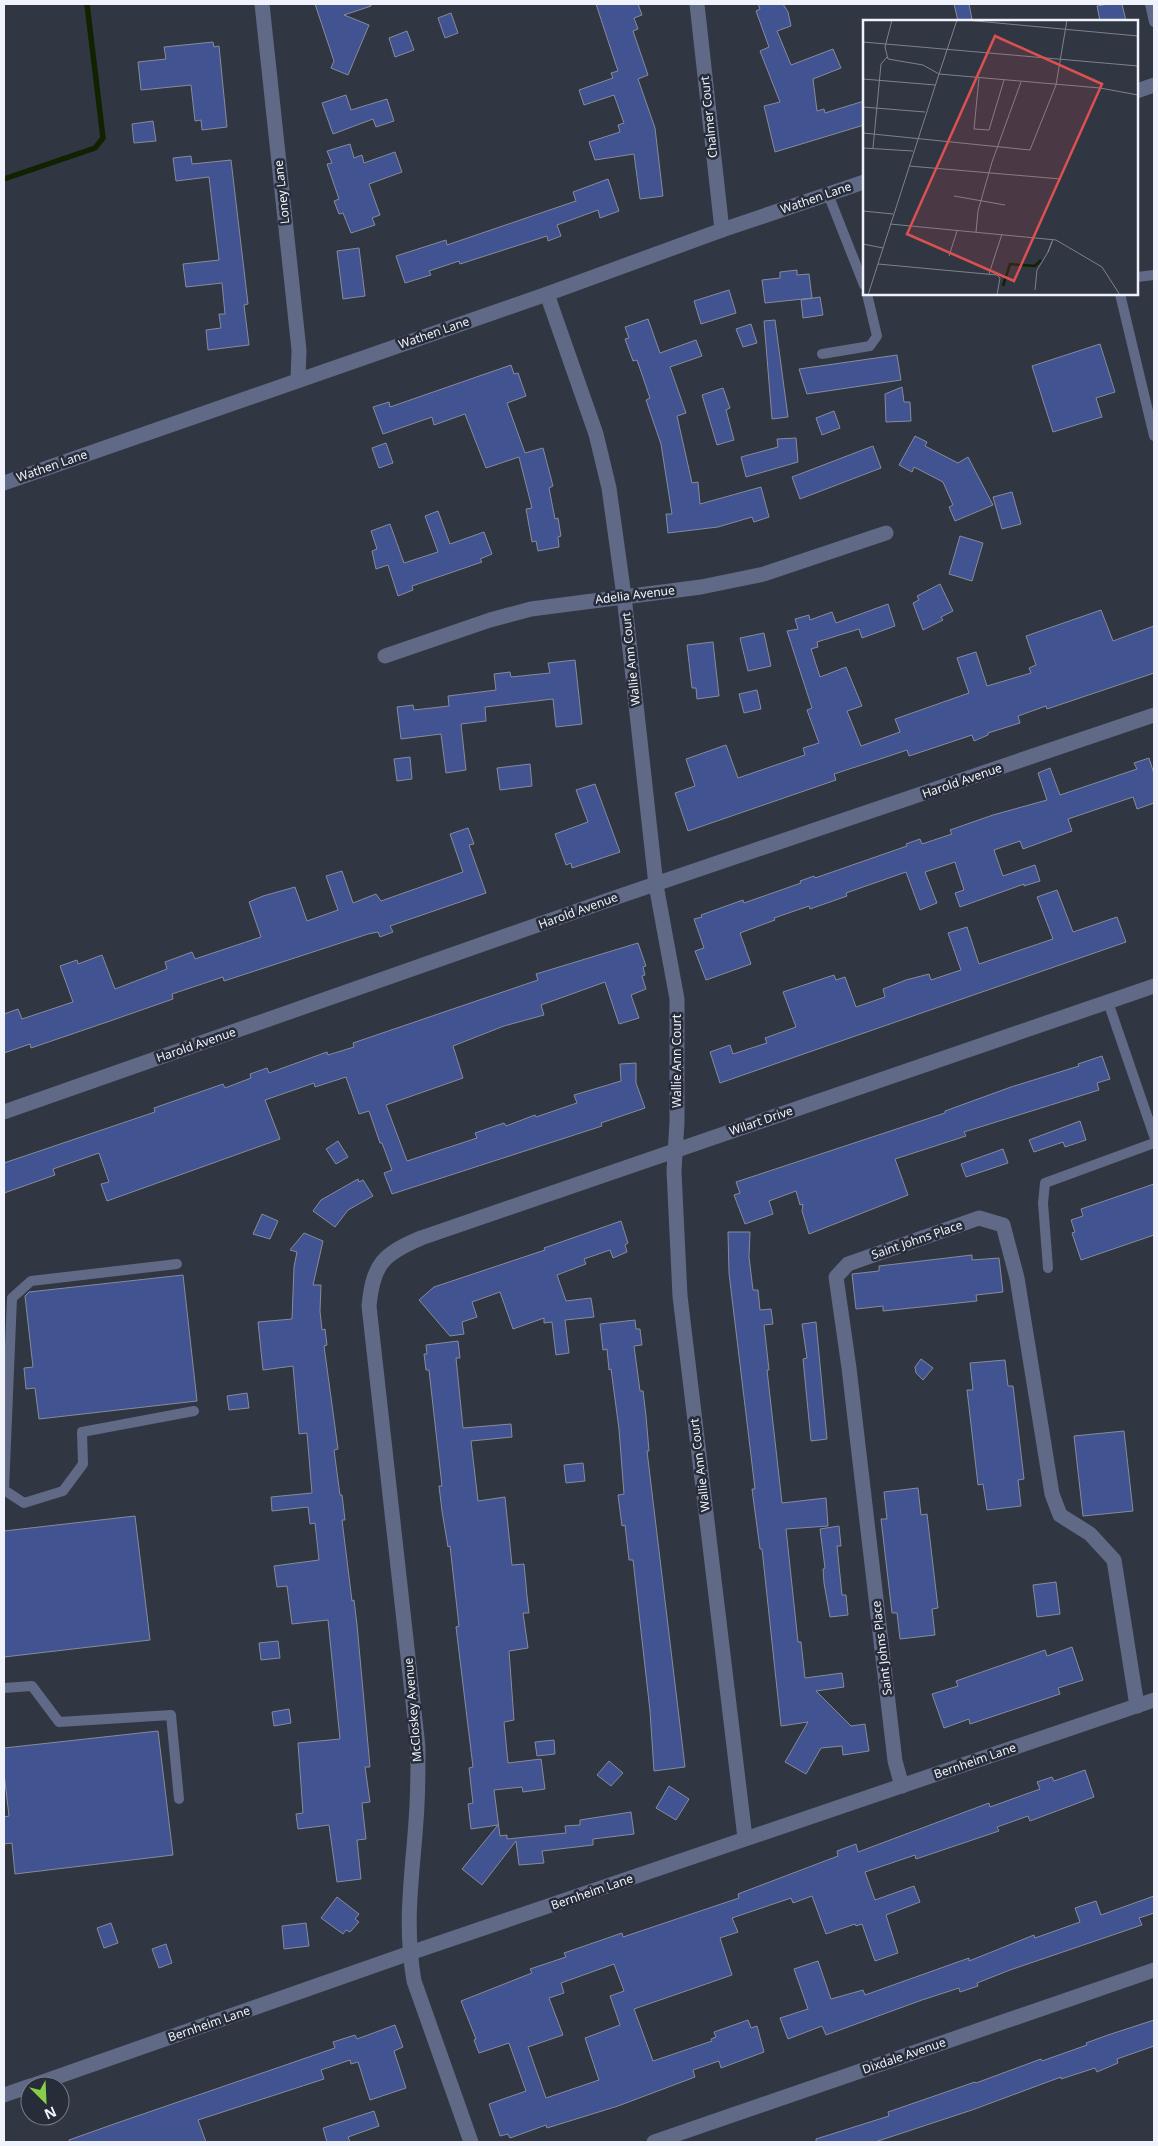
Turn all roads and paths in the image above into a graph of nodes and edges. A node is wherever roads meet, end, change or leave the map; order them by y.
1 (262, 4) edge
2 (697, 4) edge
3 (1150, 4) edge
4 (1154, 22) edge
5 (1154, 85) edge
6 (1138, 91) edge
7 (863, 182) edge
8 (828, 194) junction
9 (722, 230) junction
10 (1154, 275) edge
11 (1138, 277) edge
12 (863, 282) edge
13 (547, 294) junction
14 (867, 295) edge
15 (1120, 295) edge
16 (822, 354) dead end
17 (298, 380) junction
18 (1154, 436) edge
19 (4, 483) edge
20 (886, 534) dead end
21 (624, 596) junction
22 (385, 656) dead end
23 (1154, 715) edge
24 (656, 885) junction
25 (1154, 986) edge
26 (1108, 1002) junction
27 (4, 1112) edge
28 (1154, 1136) edge
29 (1154, 1143) edge
30 (675, 1151) junction
31 (177, 1264) dead end
32 (1048, 1268) dead end
33 (376, 1271) joint
34 (194, 1411) dead end
35 (4, 1490) edge
36 (4, 1688) edge
37 (1154, 1700) edge
38 (1137, 1706) junction
39 (902, 1786) junction
40 (179, 1799) dead end
41 (745, 1838) junction
42 (410, 1953) junction
43 (1154, 1970) edge
44 (59, 2076) edge
45 (20, 2089) edge
46 (4, 2095) edge
47 (471, 2142) edge
48 (654, 2142) edge

1 - 17 street, Loney Lane
2 - 9 street, Chalmer Court
3 - 4 lane
5 - 6 street
7 - 8 street, Wathen Lane
8 - 9 street, Wathen Lane
8 - 12 lane
9 - 13 street, Wathen Lane
10 - 11 lane
13 - 17 street, Wathen Lane
13 - 21 street, Wallie Ann Court
14 - 16 lane
15 - 18 lane
17 - 19 street, Wathen Lane
20 - 21 street, Adelia Avenue
21 - 22 street, Adelia Avenue
21 - 24 street, Wallie Ann Court
23 - 24 street, Harold Avenue
24 - 27 street, Harold Avenue
24 - 30 street, Wallie Ann Court
25 - 26 street, Wilart Drive
26 - 28 lane
26 - 30 street, Wilart Drive
29 - 32 lane
30 - 33 street, Wilart Drive
30 - 41 street, Wallie Ann Court
31 - 35 lane
33 - 42 street, McCloskey Avenue
34 - 35 lane
36 - 40 lane
37 - 38 street, Bernheim Lane
38 - 39 street, Bernheim Lane
38 - 39 street, Saint Johns Place
39 - 41 street, Bernheim Lane
41 - 42 street, Bernheim Lane
42 - 44 street, Bernheim Lane
42 - 47 street, McCloskey Avenue
43 - 48 street, Dixdale Avenue
45 - 46 street, Bernheim Lane

